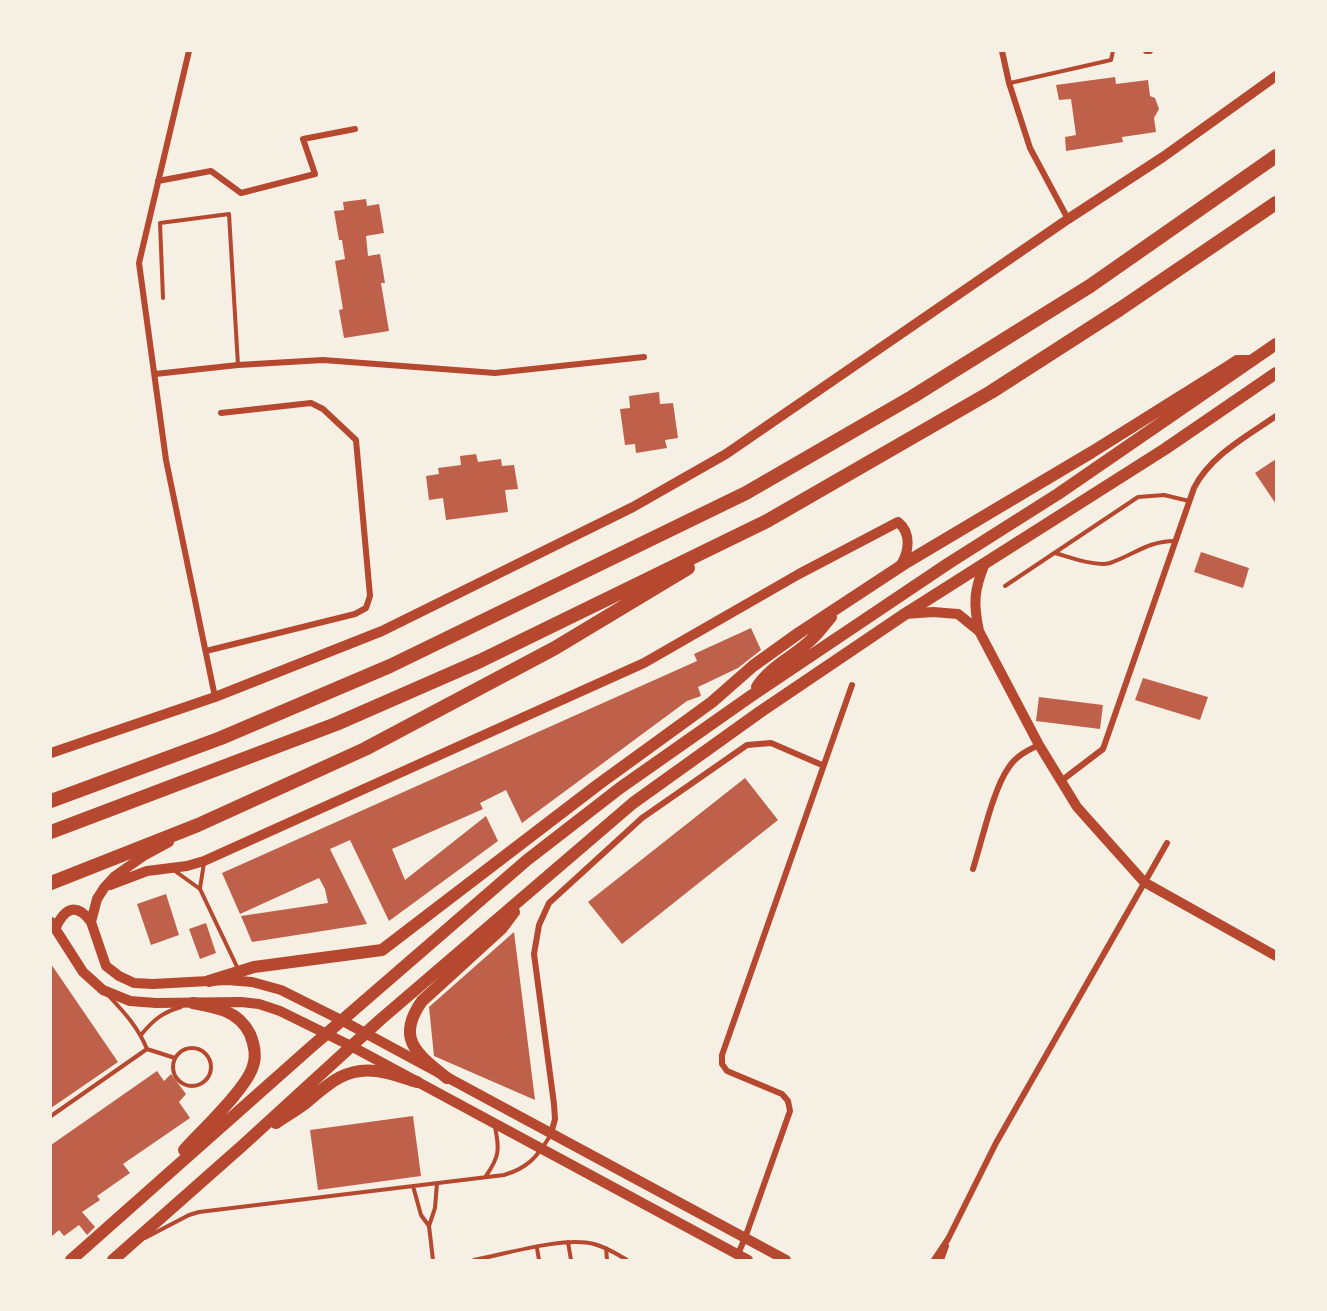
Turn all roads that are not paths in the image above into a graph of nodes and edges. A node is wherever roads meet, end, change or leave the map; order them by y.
1 (189, 51) edge
2 (1002, 51) edge
3 (1113, 51) edge
4 (1146, 51) edge
5 (1150, 51) edge
6 (1276, 76) edge
7 (1009, 83) junction
8 (355, 129) dead end
9 (1276, 156) edge
10 (158, 182) junction
11 (1276, 203) edge
12 (1068, 219) junction
13 (163, 298) dead end
14 (1276, 344) edge
15 (644, 357) dead end
16 (1252, 361) junction
17 (238, 365) junction
18 (155, 374) junction
19 (1276, 374) edge
20 (221, 413) dead end
21 (1276, 416) edge
22 (1189, 501) junction
23 (767, 521) junction
24 (1175, 541) junction
25 (1054, 553) junction
26 (985, 563) junction
27 (898, 568) junction
28 (1005, 586) dead end
29 (842, 605) junction
30 (905, 614) junction
31 (979, 631) junction
32 (206, 651) junction
33 (852, 685) dead end
34 (752, 696) junction
35 (216, 698) junction
36 (1039, 745) junction
37 (51, 753) edge
38 (822, 765) junction
39 (1061, 781) junction
40 (51, 801) edge
41 (198, 825) junction
42 (51, 832) edge
43 (1167, 843) dead end
44 (204, 861) junction
45 (171, 868) junction
46 (973, 869) dead end
47 (1144, 882) junction
48 (51, 883) edge
49 (104, 888) junction
50 (200, 889) junction
51 (528, 894) junction
52 (91, 922) junction
53 (53, 926) edge
54 (1276, 956) edge
55 (239, 971) junction
56 (209, 981) junction
57 (103, 990) junction
58 (193, 1003) junction
59 (341, 1020) junction
60 (326, 1034) junction
61 (364, 1034) junction
62 (141, 1035) junction
63 (351, 1046) junction
64 (147, 1049) junction
65 (175, 1059) junction
66 (447, 1077) junction
67 (417, 1082) junction
68 (51, 1116) edge
69 (494, 1124) junction
70 (551, 1134) junction
71 (243, 1146) junction
72 (542, 1149) junction
73 (486, 1177) junction
74 (437, 1183) junction
75 (413, 1186) junction
76 (140, 1198) junction
77 (429, 1226) junction
78 (746, 1238) junction
79 (948, 1239) junction
80 (568, 1242) junction
81 (605, 1247) junction
82 (126, 1248) junction
83 (537, 1248) junction
84 (504, 1254) junction
85 (738, 1254) junction
86 (482, 1259) edge
87 (71, 1260) edge
88 (113, 1260) edge
89 (433, 1260) edge
90 (474, 1260) edge
91 (505, 1260) edge
92 (539, 1260) edge
93 (571, 1260) edge
94 (607, 1260) edge
95 (627, 1260) edge
96 (748, 1260) edge
97 (786, 1260) edge
98 (934, 1260) edge
99 (941, 1260) edge

1 - 10 street
2 - 7 street
3 - 7 lane
4 - 5 street
6 - 12 street
7 - 12 street
8 - 10 street
9 - 40 highway
10 - 18 street
11 - 23 highway
12 - 35 street
13 - 17 lane
14 - 16 main road
15 - 17 street
16 - 27 main road
16 - 34 main road
17 - 18 street
18 - 32 street
19 - 26 main road
20 - 32 street
21 - 22 street
22 - 24 street
22 - 25 lane
23 - 41 highway
23 - 42 highway
24 - 25 lane
24 - 39 street
25 - 28 lane
26 - 30 main road
26 - 31 street
27 - 29 main road
27 - 44 street
29 - 34 main road
29 - 55 main road
30 - 31 street
30 - 51 main road
31 - 36 street
32 - 35 street
33 - 38 street
34 - 59 main road
35 - 37 street
36 - 39 street
36 - 46 street
38 - 70 street
38 - 78 street
39 - 47 street
41 - 48 highway
41 - 49 street
43 - 47 street
44 - 45 street
44 - 50 lane
45 - 49 street
45 - 50 lane
47 - 54 street
47 - 79 street
49 - 52 street
50 - 55 lane
51 - 61 main road
51 - 66 main road
52 - 53 street
52 - 56 street
53 - 57 street
55 - 56 main road
56 - 59 street
57 - 58 street
57 - 62 lane
58 - 60 street
58 - 62 lane
58 - 76 main road
59 - 60 main road
59 - 61 street
60 - 63 street
60 - 76 main road
61 - 63 main road
61 - 66 street
62 - 64 lane
63 - 67 street
63 - 71 main road
64 - 65 lane
64 - 68 lane
65 - 65 lane
66 - 70 street
67 - 69 street
67 - 71 main road
69 - 72 street
69 - 73 lane
70 - 72 lane
70 - 78 street
71 - 82 main road
72 - 73 lane
72 - 85 street
73 - 74 lane
74 - 75 lane
74 - 77 lane
75 - 77 lane
75 - 82 lane
76 - 87 main road
77 - 89 lane
78 - 85 street
78 - 97 street
79 - 98 street
79 - 99 street
80 - 81 lane
80 - 83 lane
80 - 93 lane
81 - 94 lane
81 - 95 lane
82 - 88 main road
83 - 84 lane
83 - 92 lane
84 - 86 lane
84 - 91 lane
85 - 96 street
86 - 90 lane

